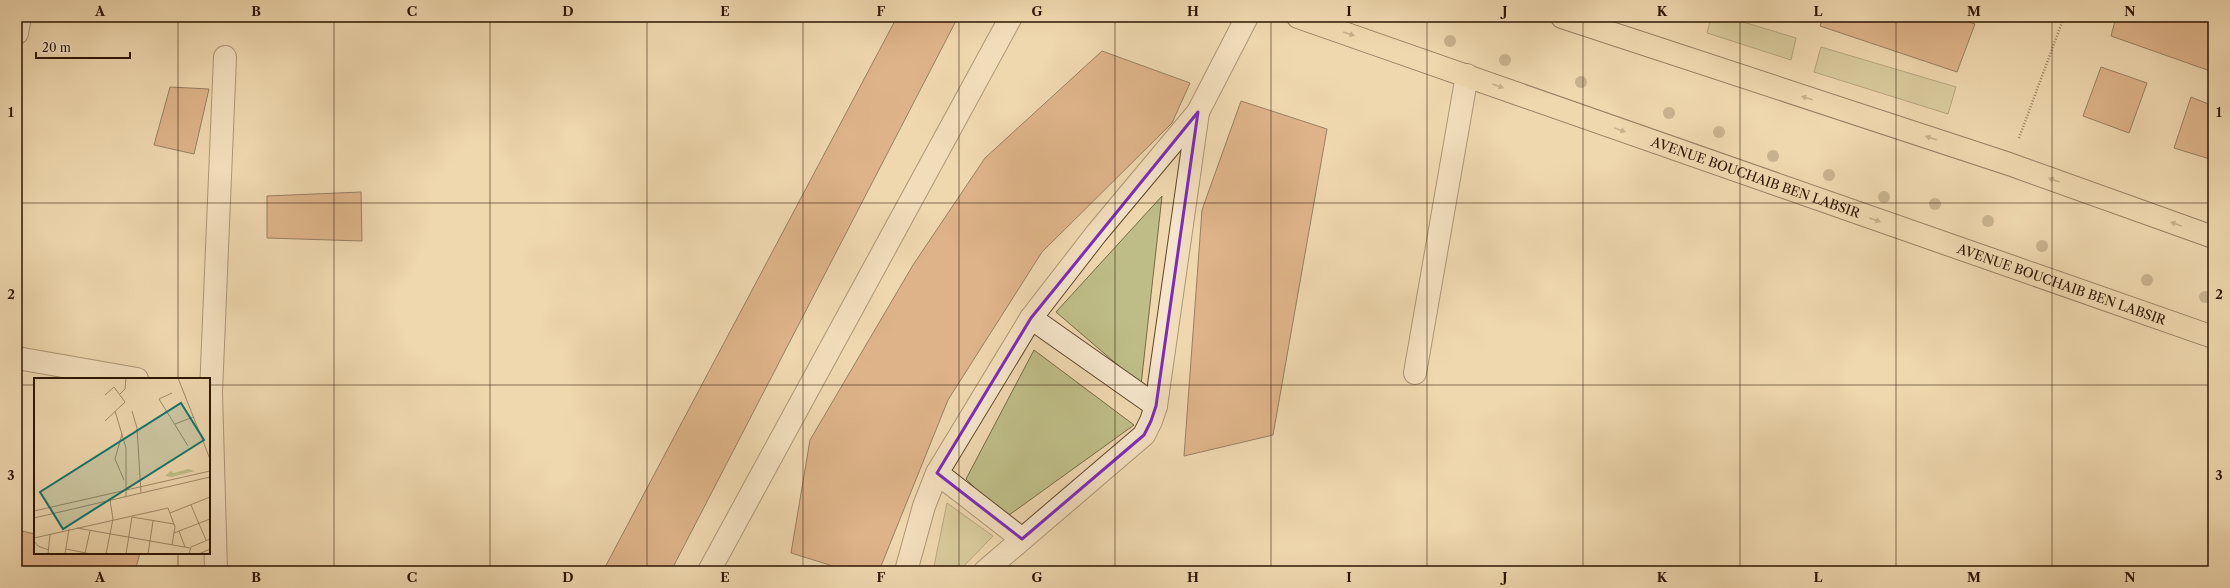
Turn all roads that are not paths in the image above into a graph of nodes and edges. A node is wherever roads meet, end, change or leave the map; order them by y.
1 (20, 17) edge
2 (1011, 17) edge
3 (1247, 17) edge
4 (1298, 17) edge
5 (1562, 17) edge
6 (17, 33) edge
7 (225, 57) dead end
8 (1467, 75) junction
9 (1198, 112) junction
10 (2213, 237) edge
11 (1031, 318) junction
12 (2213, 337) edge
13 (17, 358) edge
14 (1415, 373) dead end
15 (131, 378) edge
16 (210, 392) edge
17 (1156, 406) junction
18 (937, 473) junction
19 (1022, 540) junction
20 (216, 571) edge
21 (708, 571) edge
22 (906, 571) edge
23 (985, 571) edge

1 - 6 street
2 - 21 street
3 - 9 street
4 -> 8 main road, AVENUE BOUCHAIB BEN LABSIR
10 -> 5 main road
7 - 16 street
8 -> 12 main road, AVENUE BOUCHAIB BEN LABSIR
8 - 14 street
9 - 11 street
9 - 17 street
11 - 17 street
11 - 18 street
13 - 15 street
16 - 20 street
17 - 19 street
18 - 19 street
18 - 22 street
19 - 23 street

